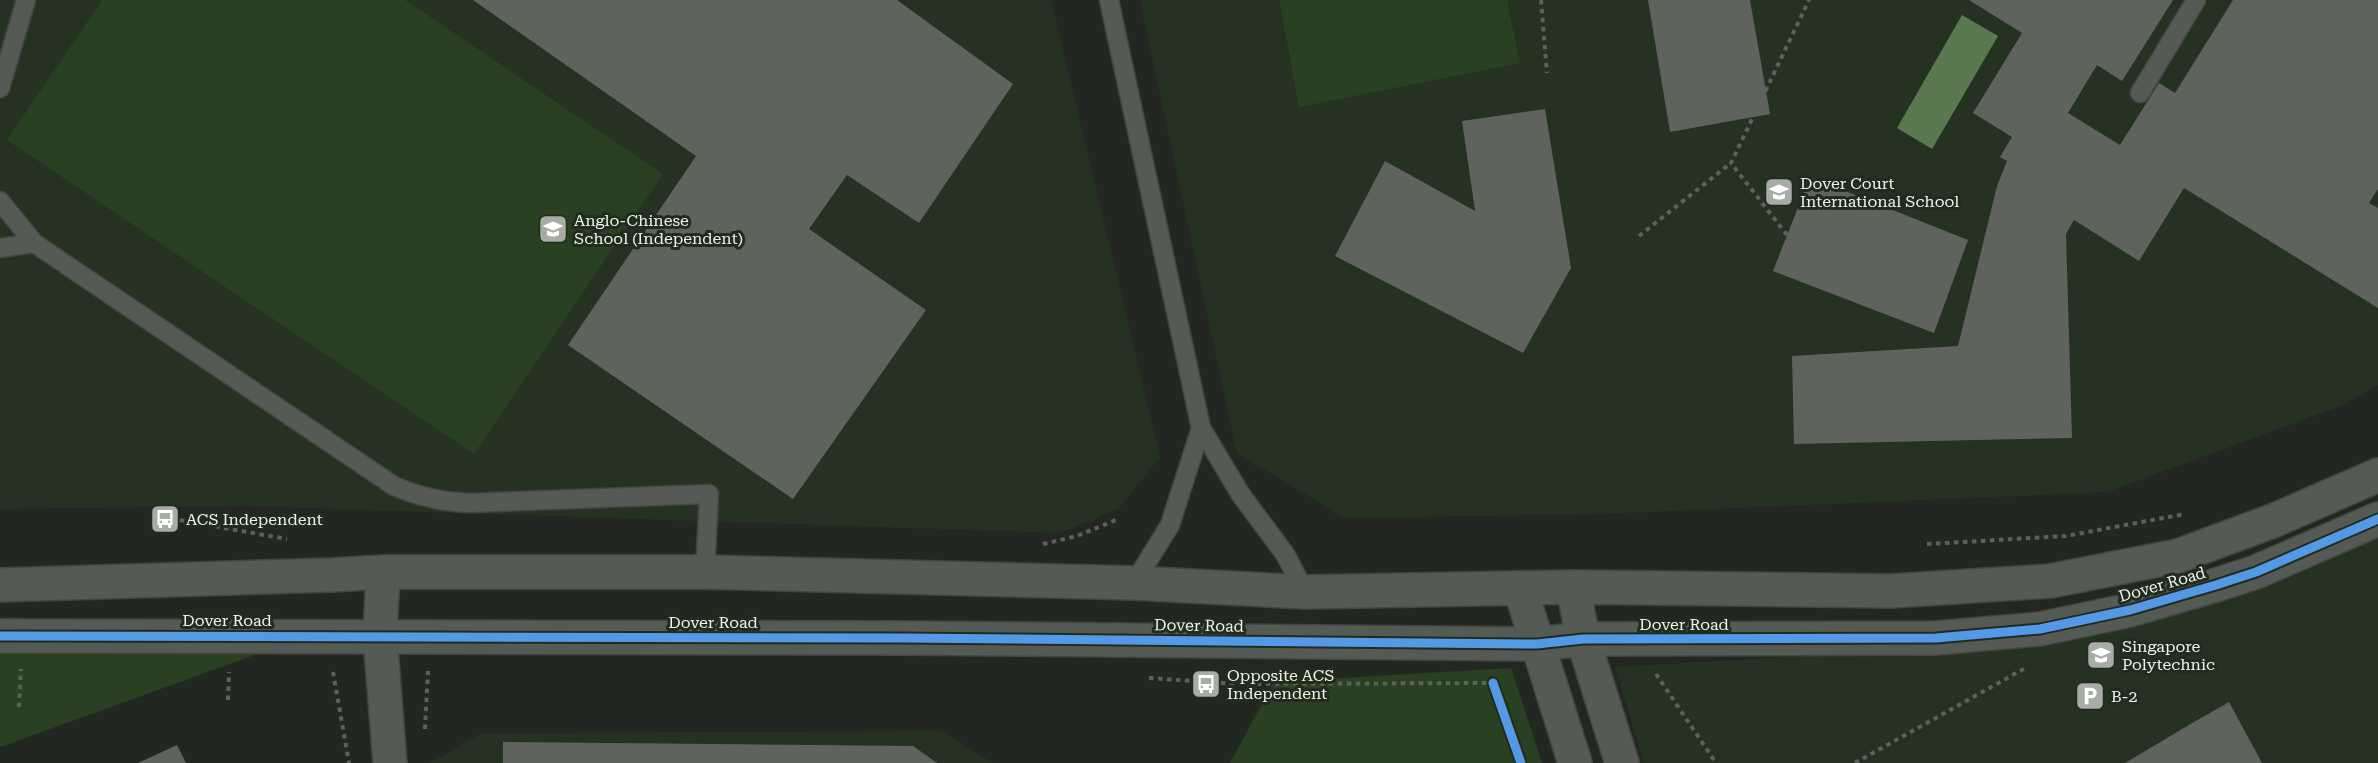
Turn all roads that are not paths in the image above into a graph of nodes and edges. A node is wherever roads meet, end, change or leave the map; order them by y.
1 (26, 0) edge
2 (1109, 0) edge
3 (2196, 0) edge
4 (0, 88) edge
5 (2140, 93) dead end
6 (0, 201) edge
7 (34, 243) junction
8 (0, 248) edge
9 (1201, 428) junction
10 (2378, 477) edge
11 (2378, 519) edge
12 (382, 572) junction
13 (705, 573) junction
14 (1134, 583) junction
15 (0, 585) edge
16 (1573, 587) junction
17 (1520, 588) junction
18 (1305, 592) junction
19 (0, 636) edge
20 (380, 636) junction
21 (1583, 639) junction
22 (1537, 644) junction
23 (390, 763) edge
24 (1575, 763) edge
25 (1622, 763) edge

1 - 4 lane
2 - 9 lane
3 - 5 lane
6 - 7 lane
7 - 8 lane
7 - 13 lane
9 - 14 lane
9 - 18 lane
10 - 16 street, Dover Road
11 - 21 street, Dover Road
12 - 13 street, Dover Road
12 - 15 street, Dover Road
12 - 20 street
13 - 14 street, Dover Road
14 - 18 street, Dover Road
16 - 17 street, Dover Road
16 - 21 street
17 - 18 street, Dover Road
17 - 22 street
19 - 20 street, Dover Road
20 - 22 street, Dover Road
20 - 23 street
21 - 22 street, Dover Road
21 - 25 street
22 - 24 street

